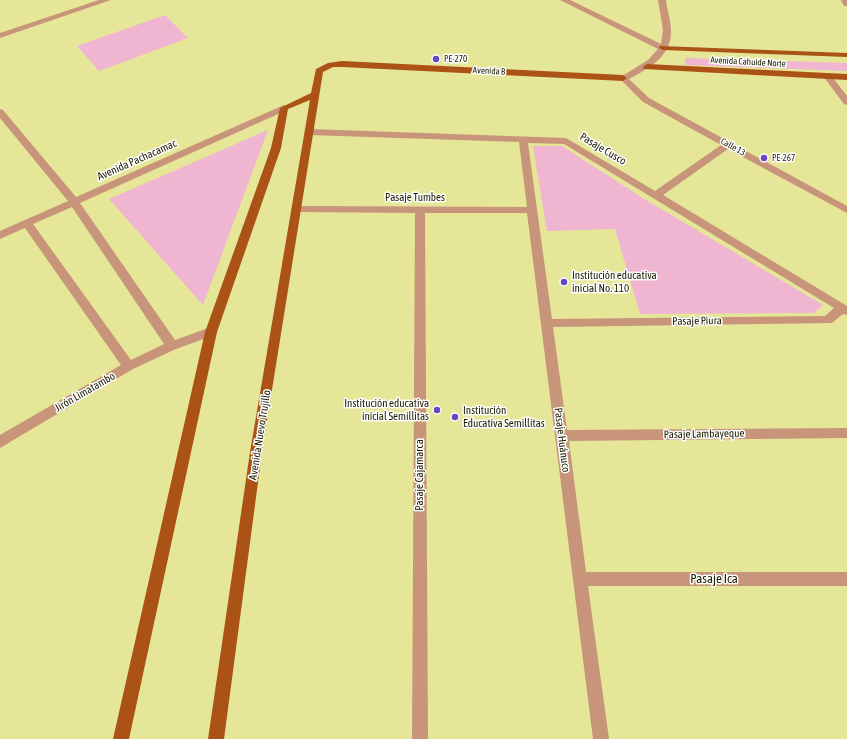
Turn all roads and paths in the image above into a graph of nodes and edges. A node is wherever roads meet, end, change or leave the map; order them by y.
1 (107, 0) edge
2 (564, 0) edge
3 (662, 0) edge
4 (845, 0) edge
5 (847, 4) edge
6 (0, 36) edge
7 (662, 48) junction
8 (847, 55) edge
9 (647, 66) junction
10 (827, 76) junction
11 (847, 77) edge
12 (623, 78) junction
13 (314, 94) junction
14 (847, 102) edge
15 (284, 108) junction
16 (0, 112) edge
17 (309, 132) junction
18 (523, 141) junction
19 (728, 144) junction
20 (656, 195) junction
21 (74, 202) junction
22 (297, 209) junction
23 (420, 210) junction
24 (532, 210) junction
25 (847, 210) edge
26 (27, 223) junction
27 (0, 235) edge
28 (844, 309) edge
29 (547, 323) junction
30 (211, 332) junction
31 (172, 346) junction
32 (129, 366) junction
33 (847, 433) edge
34 (562, 436) junction
35 (0, 442) edge
36 (580, 579) junction
37 (847, 579) edge
38 (121, 739) edge
39 (216, 739) edge
40 (420, 739) edge
41 (601, 739) edge

1 - 6 street
2 - 7 street
3 - 7 street
4 - 5 street
7 - 8 main road, Avenida Cahuide Norte
7 - 9 street, Avenida B
9 - 10 main road, Avenida Cahuide Norte
9 - 12 street, Avenida B
10 - 11 main road, Avenida Cahuide Norte
10 - 14 street
12 - 13 main road, Avenida B
12 - 19 street, Calle 13
13 - 15 main road
13 - 17 main road, Avenida B
15 - 21 street, Avenida Pachacamac
15 - 30 main road
16 - 21 street
17 - 18 street, Pasaje Cusco
17 - 22 main road, Avenida Nuevo Trujillo
18 - 20 street, Pasaje Cusco
18 - 24 street, Pasaje Huánuco
19 - 20 street
19 - 25 street, Calle 13
20 - 28 street, Pasaje Cusco
21 - 26 street, Avenida Pachacamac
21 - 31 street
22 - 23 street, Pasaje Tumbes
22 - 39 main road, Avenida Nuevo Trujillo
23 - 24 street, Pasaje Tumbes
23 - 40 street, Pasaje Cajamarca
24 - 29 street, Pasaje Huánuco
26 - 27 street, Avenida Pachacamac
26 - 32 street
28 - 29 street, Pasaje Piura
29 - 34 street, Pasaje Huánuco
30 - 31 street, Jirón Limatambo
30 - 38 main road
31 - 32 street, Jirón Limatambo
32 - 35 street, Jirón Limatambo
33 - 34 street, Pasaje Lambayeque
34 - 36 street, Pasaje Huánuco
36 - 37 street, Pasaje Ica
36 - 41 street, Pasaje Huánuco

